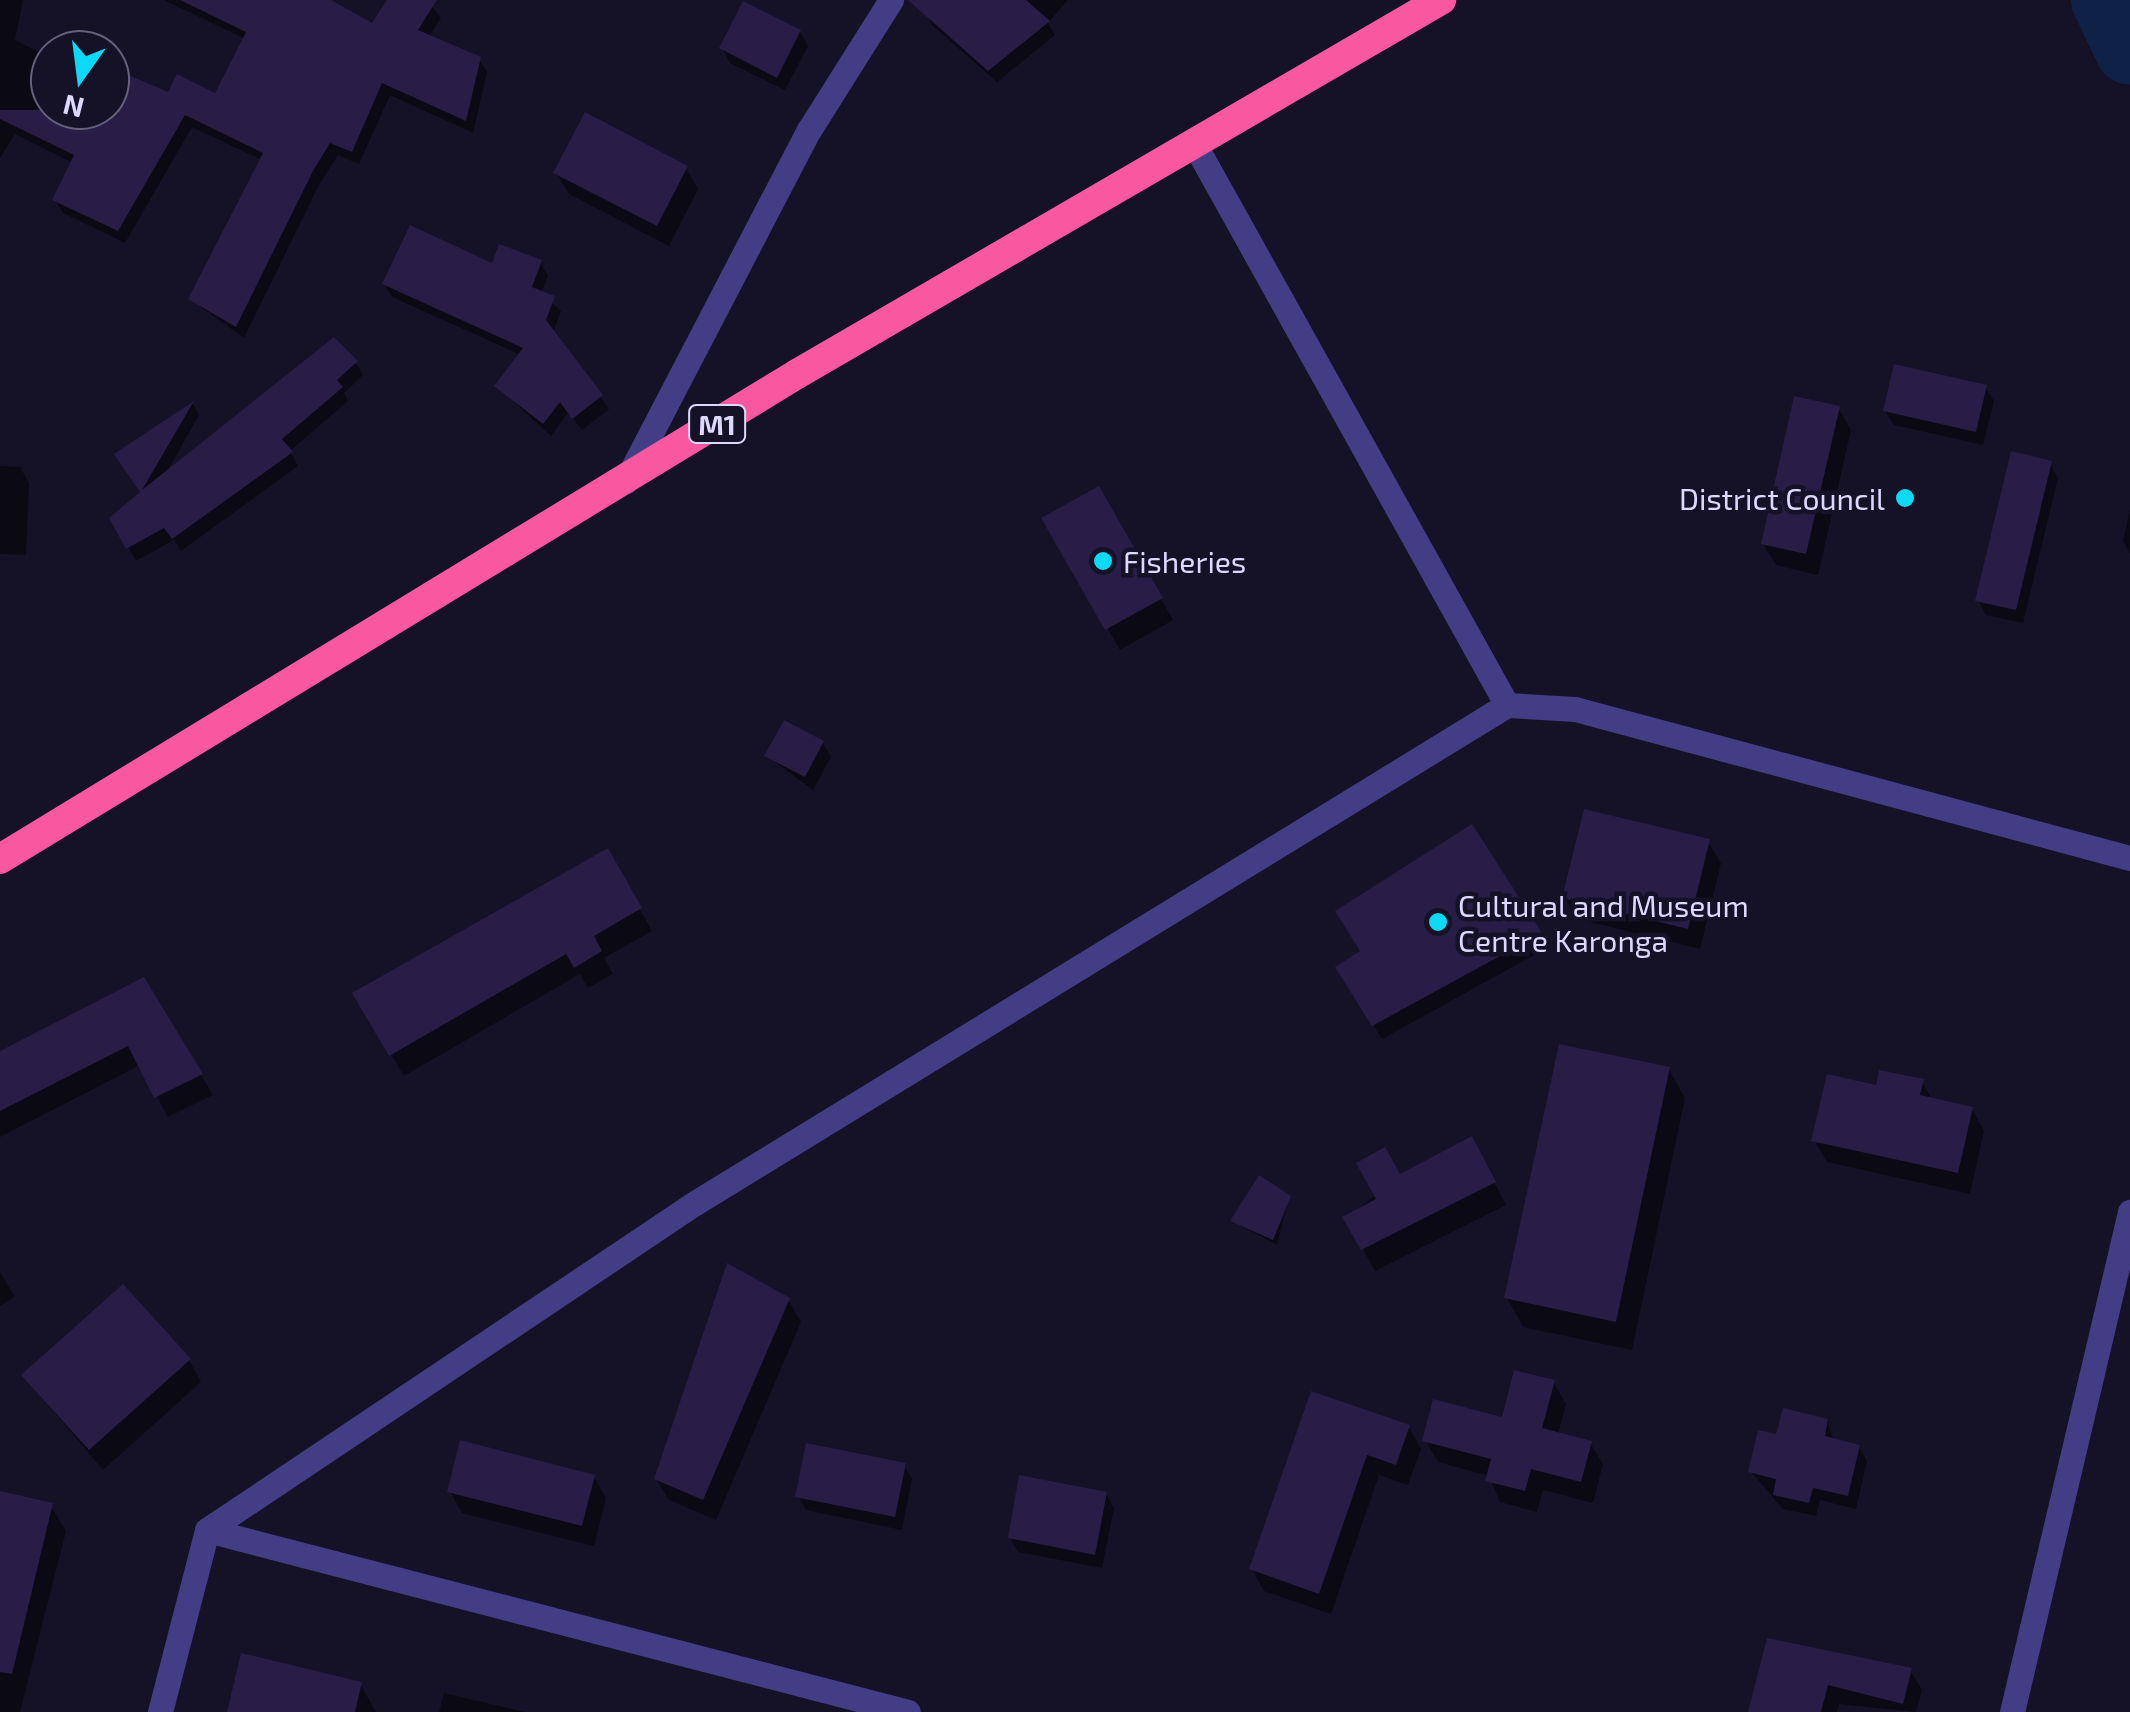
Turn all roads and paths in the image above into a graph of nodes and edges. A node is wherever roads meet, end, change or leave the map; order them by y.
1 (891, 0) edge
2 (1440, 0) edge
3 (1195, 146) junction
4 (626, 481) junction
5 (1508, 704) junction
6 (2130, 858) edge
7 (0, 859) edge
8 (2130, 1212) edge
9 (207, 1530) junction
10 (160, 1712) edge
11 (908, 1712) edge
12 (2012, 1712) edge

1 - 4 street
2 - 3 highway, M1
3 - 4 highway, M1
3 - 5 street
4 - 7 highway, M1
5 - 6 street
5 - 9 street
8 - 12 street
9 - 10 street
9 - 11 street

